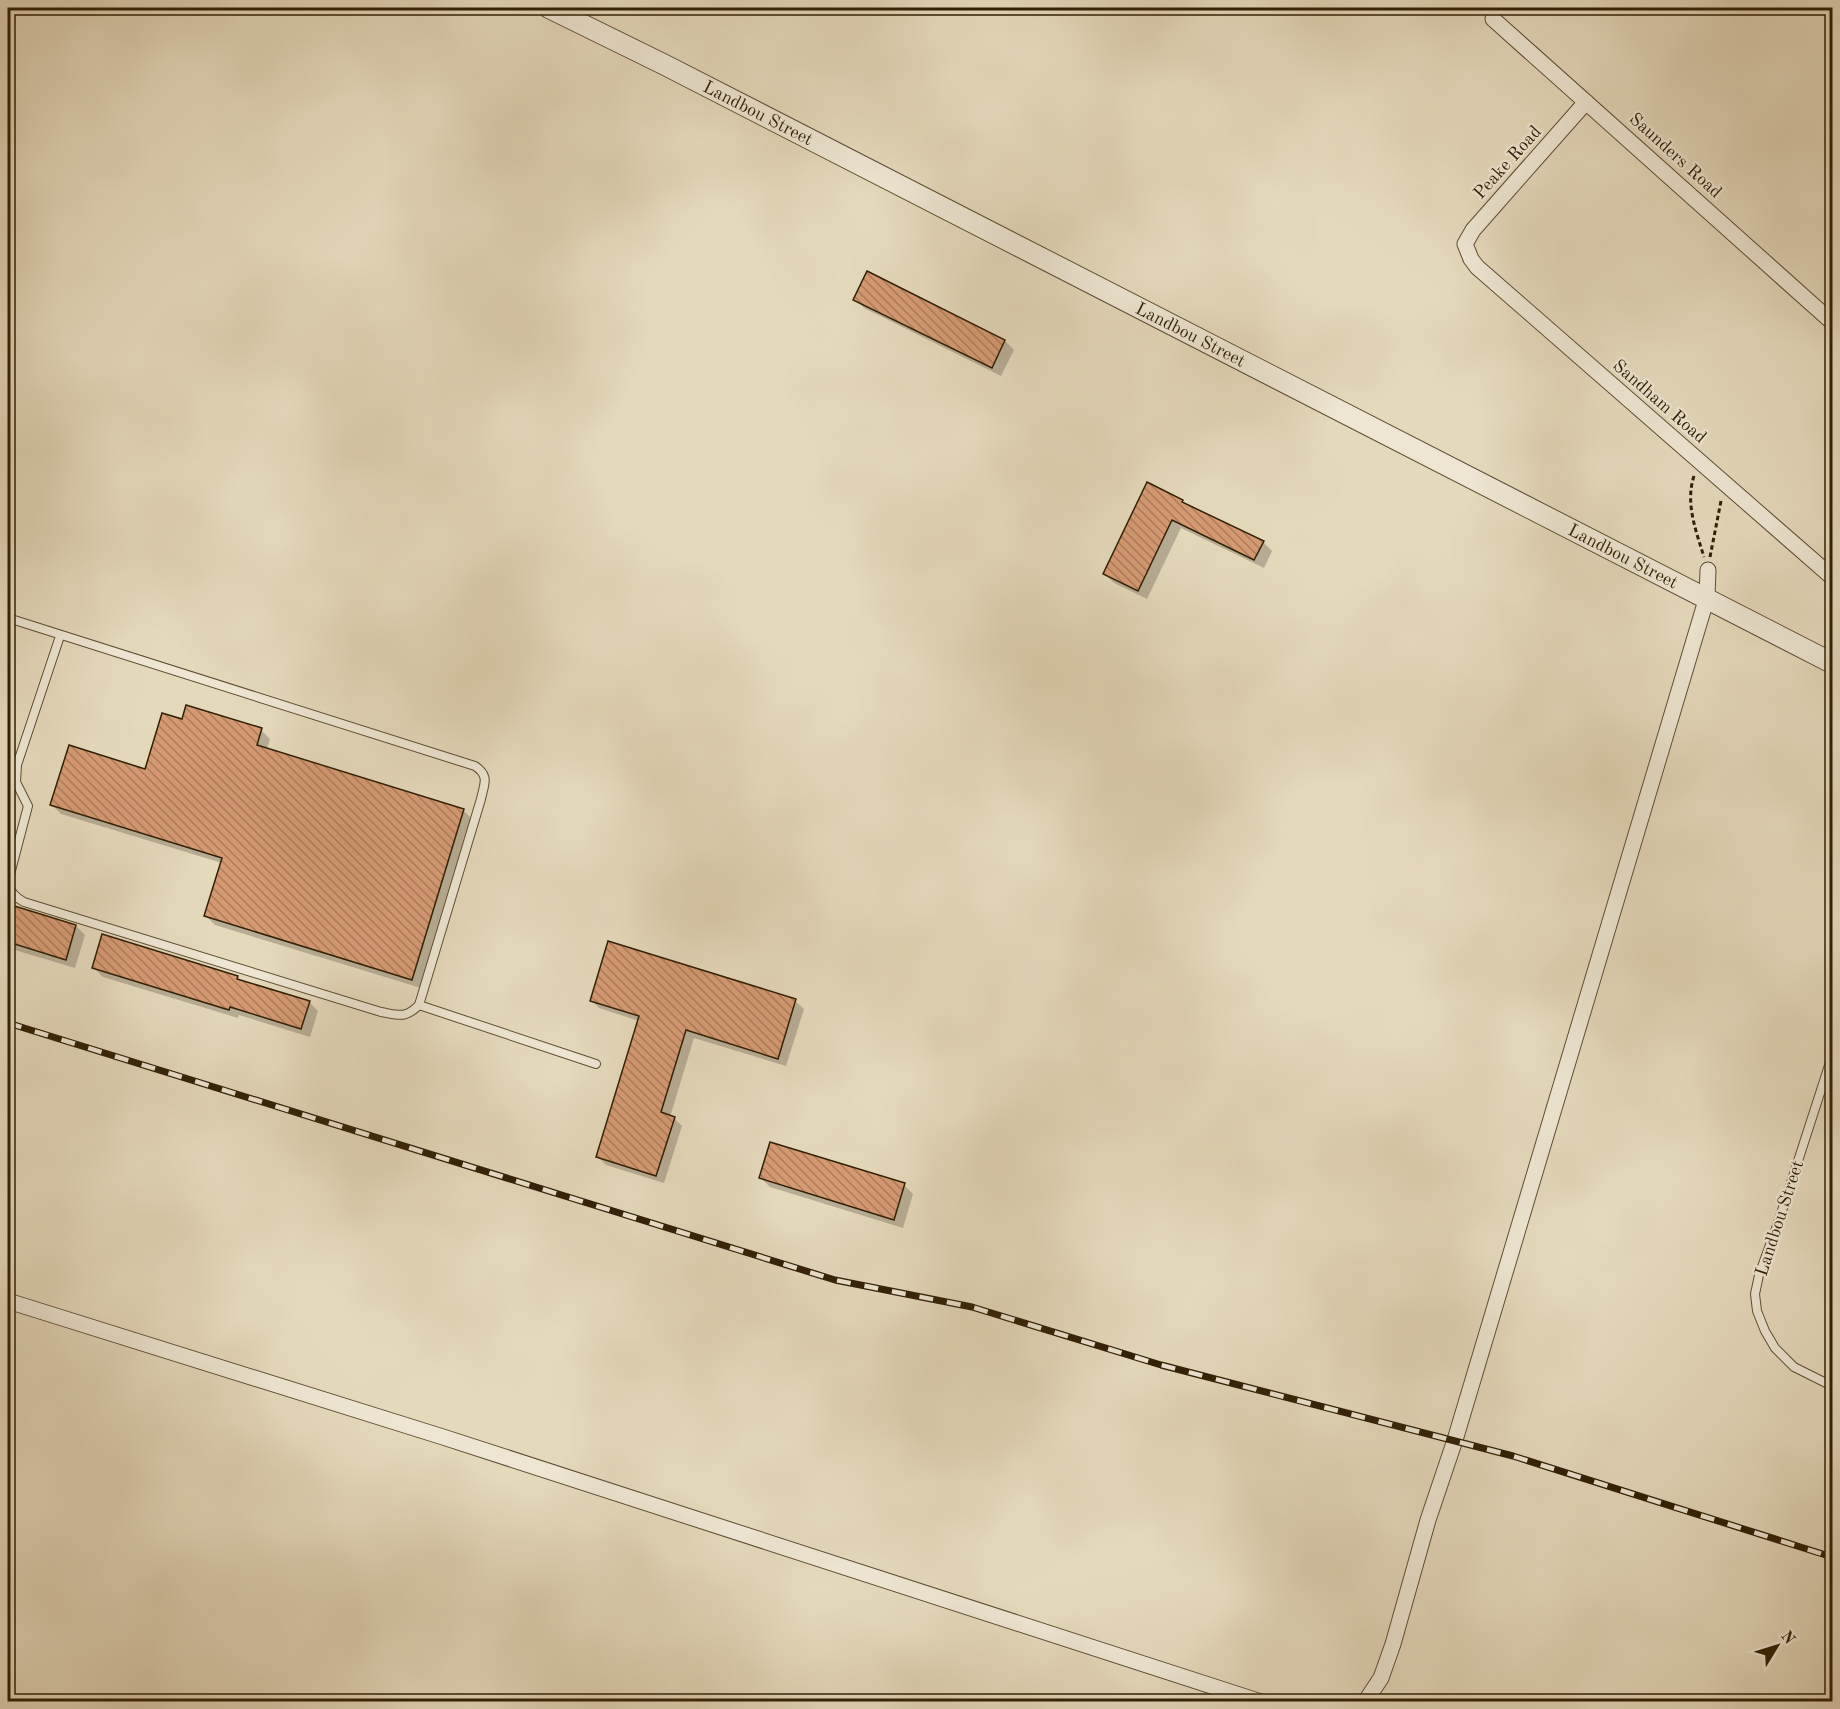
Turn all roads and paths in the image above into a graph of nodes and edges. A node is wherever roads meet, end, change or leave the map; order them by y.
1 (549, 8) edge
2 (1493, 19) dead end
3 (1587, 102) junction
4 (1467, 251) joint
5 (1833, 322) edge
6 (1701, 462) junction
7 (1725, 484) junction
8 (1708, 570) junction
9 (1833, 577) edge
10 (1707, 597) junction
11 (8, 618) edge
12 (60, 636) junction
13 (1833, 663) edge
14 (419, 1005) junction
15 (1833, 1056) edge
16 (596, 1064) dead end
17 (8, 1301) edge
18 (1833, 1386) edge
19 (1262, 1701) edge
20 (1365, 1701) edge

1 - 10 street, Landbou Street
2 - 3 street, Saunders Road
3 - 4 street, Peake Road
3 - 5 street, Saunders Road
4 - 6 street, Sandham Road
6 - 7 street, Sandham Road
6 - 8 path
7 - 8 path
7 - 9 street, Sandham Road
8 - 10 street
10 - 13 street, Landbou Street
10 - 20 street
11 - 12 lane
12 - 14 lane
12 - 14 lane
14 - 16 lane
15 - 18 lane, Landbou Street
17 - 19 street

